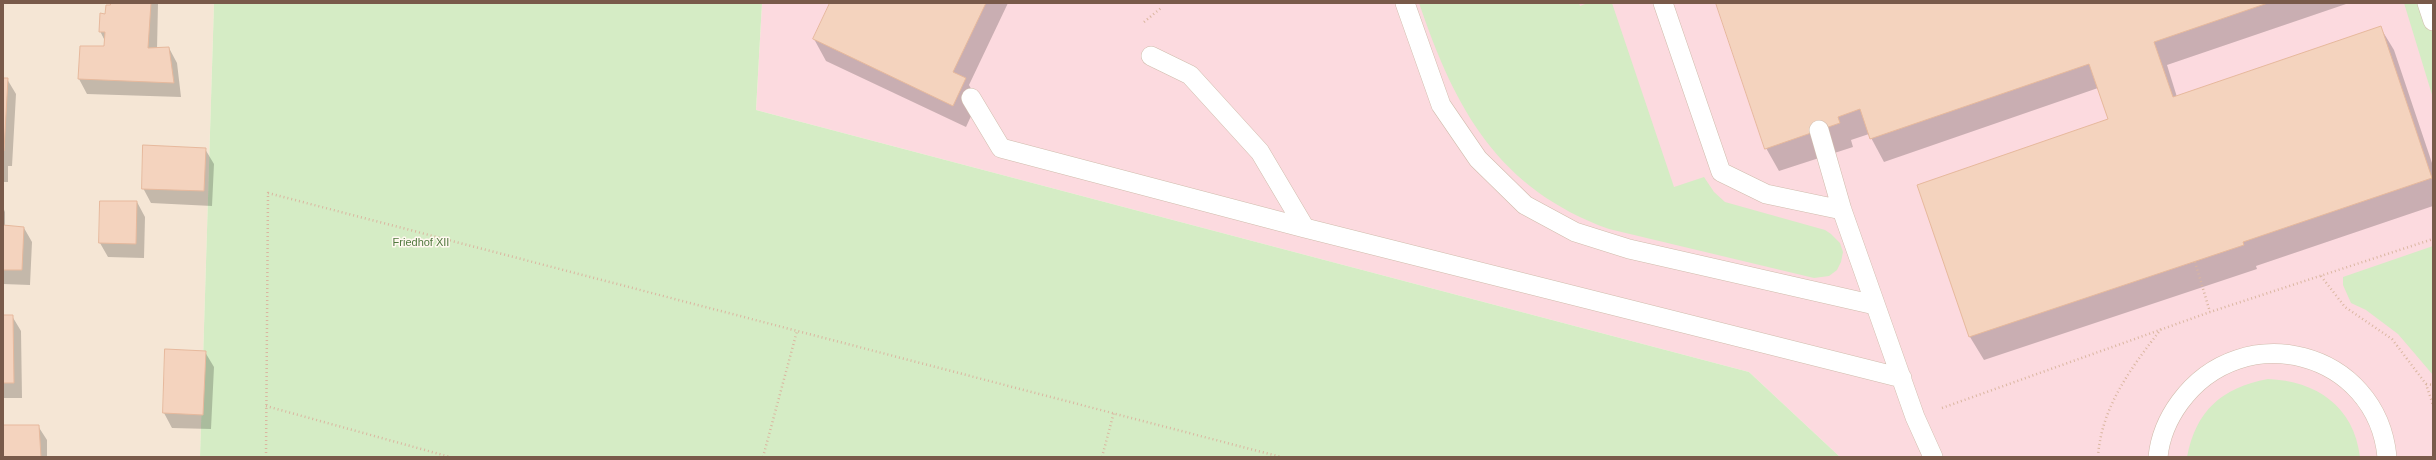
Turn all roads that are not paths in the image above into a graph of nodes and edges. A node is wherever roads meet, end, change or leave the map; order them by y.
1 (1404, 3) edge
2 (1663, 3) edge
3 (2427, 3) edge
4 (2433, 21) edge
5 (1151, 56) dead end
6 (971, 98) dead end
7 (1819, 130) dead end
8 (1842, 210) junction
9 (1305, 228) junction
10 (1875, 305) junction
11 (1902, 378) junction
12 (1933, 457) edge
13 (2158, 457) edge
14 (2387, 457) edge

1 - 10 lane
2 - 8 lane
3 - 4 lane
5 - 9 lane
6 - 9 lane
7 - 8 lane
8 - 10 lane
9 - 11 lane
10 - 11 lane
11 - 12 lane
13 - 14 lane

